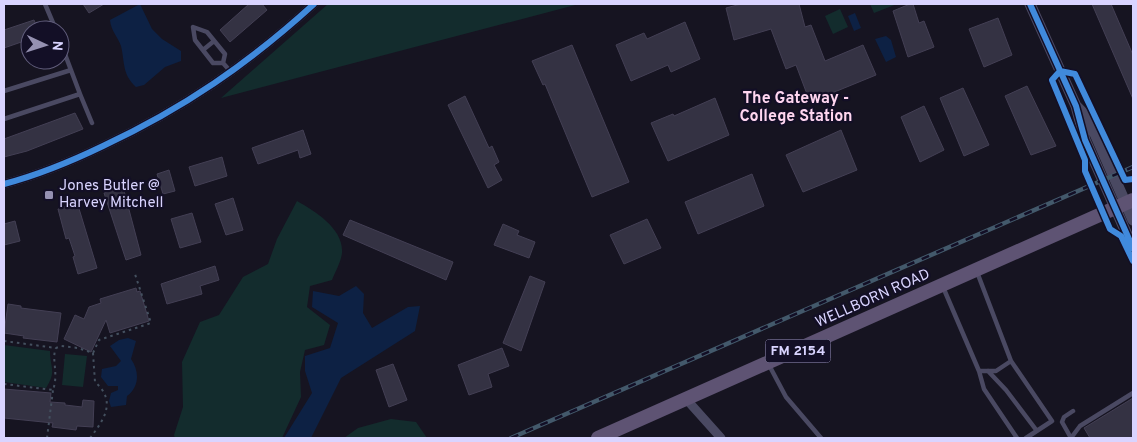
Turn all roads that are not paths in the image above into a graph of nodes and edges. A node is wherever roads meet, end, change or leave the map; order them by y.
1 (46, 4) edge
2 (314, 4) edge
3 (1030, 4) edge
4 (52, 20) edge
5 (214, 41) junction
6 (203, 50) junction
7 (224, 64) junction
8 (71, 70) joint
9 (231, 72) junction
10 (4, 91) edge
11 (80, 94) junction
12 (4, 119) edge
13 (92, 123) dead end
14 (4, 184) edge
15 (1125, 204) edge
16 (1133, 220) edge
17 (1133, 248) edge
18 (976, 271) junction
19 (943, 286) junction
20 (1011, 361) junction
21 (768, 364) junction
22 (979, 371) junction
23 (988, 371) junction
24 (1133, 393) edge
25 (687, 400) junction
26 (1073, 411) dead end
27 (1052, 421) junction
28 (1062, 422) junction
29 (1037, 431) junction
30 (598, 438) edge
31 (721, 438) edge
32 (821, 438) edge
33 (1017, 438) edge
34 (1026, 438) edge
35 (1071, 438) edge

1 - 4 lane
2 - 9 street
3 - 15 street
5 - 6 lane
5 - 6 lane
5 - 7 lane
6 - 7 lane
7 - 9 lane
8 - 10 lane
8 - 11 lane
9 - 14 street
11 - 12 lane
11 - 13 lane
15 - 16 street
15 - 17 street
15 - 18 main road, WELLBORN ROAD / FM 2154
18 - 19 main road, WELLBORN ROAD / FM 2154
18 - 20 lane
19 - 21 main road, WELLBORN ROAD / FM 2154
19 - 22 lane
20 - 23 lane
20 - 27 lane
21 - 25 main road, WELLBORN ROAD / FM 2154
21 - 32 lane
22 - 23 lane
22 - 33 lane
23 - 29 lane
24 - 35 lane
25 - 30 main road, WELLBORN ROAD / FM 2154
25 - 31 street
26 - 28 lane
27 - 28 lane
27 - 29 lane
28 - 35 lane
29 - 34 lane

